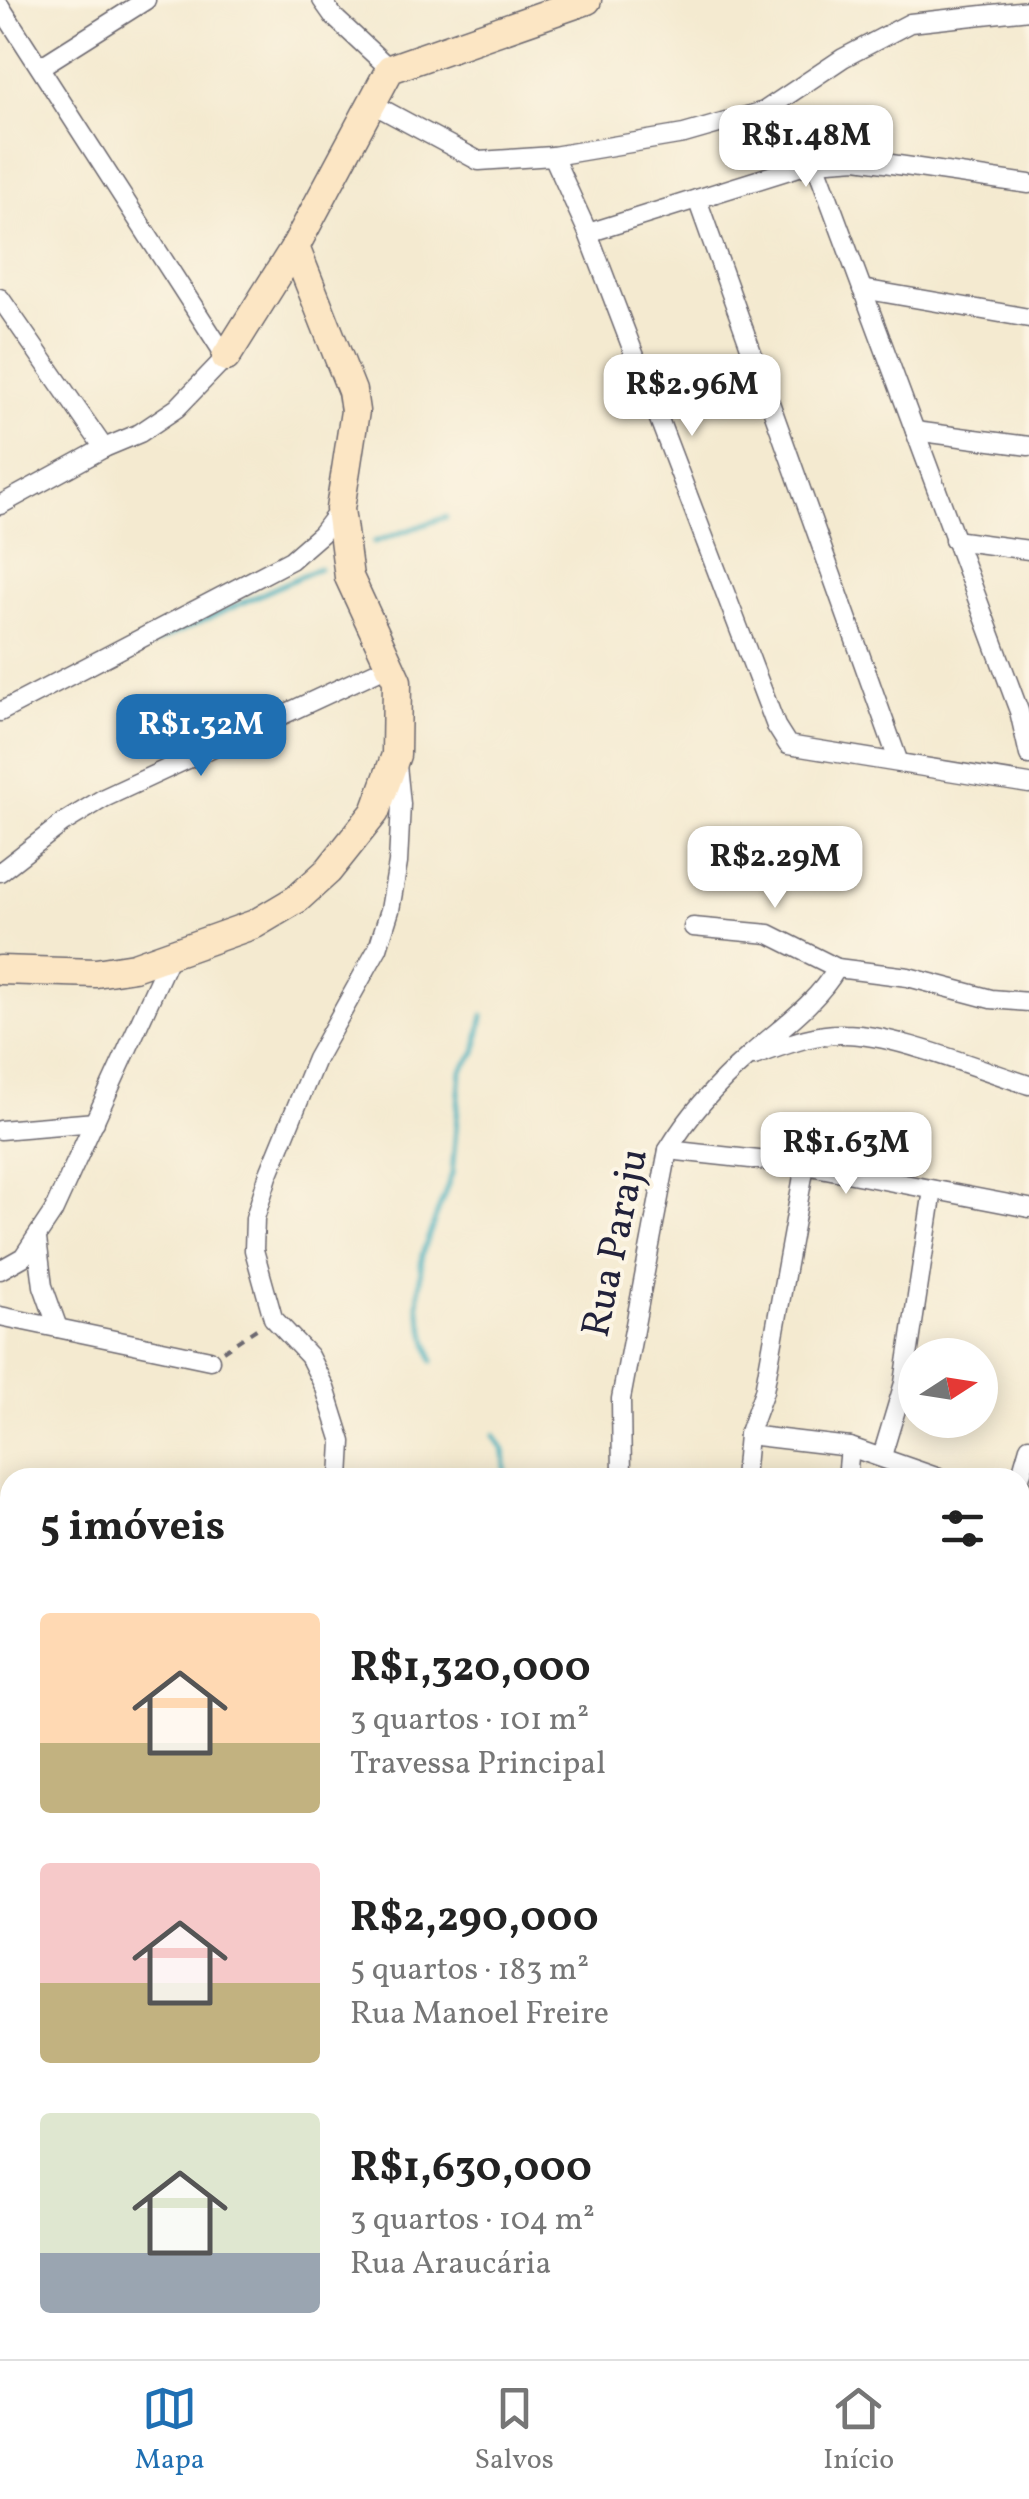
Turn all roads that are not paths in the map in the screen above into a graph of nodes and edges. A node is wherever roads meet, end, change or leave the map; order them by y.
1 (322, 0) edge
2 (587, 0) edge
3 (140, 4) edge
4 (0, 6) edge
5 (1029, 10) edge
6 (40, 67) junction
7 (390, 68) junction
8 (371, 103) junction
9 (553, 156) junction
10 (815, 162) junction
11 (1029, 184) edge
12 (697, 199) junction
13 (588, 233) junction
14 (295, 247) junction
15 (862, 289) junction
16 (0, 298) edge
17 (1029, 318) edge
18 (226, 358) junction
19 (915, 430) junction
20 (1029, 446) edge
21 (104, 448) junction
22 (0, 506) edge
23 (340, 509) junction
24 (954, 540) junction
25 (1029, 550) edge
26 (388, 666) junction
27 (0, 712) edge
28 (396, 755) junction
29 (1029, 755) edge
30 (898, 760) junction
31 (1029, 784) edge
32 (0, 872) edge
33 (694, 927) dead end
34 (170, 956) junction
35 (836, 968) junction
36 (0, 970) edge
37 (1029, 1002) edge
38 (744, 1060) junction
39 (1029, 1085) edge
40 (95, 1122) junction
41 (0, 1130) edge
42 (668, 1150) junction
43 (805, 1165) junction
44 (933, 1190) junction
45 (1029, 1208) edge
46 (37, 1240) junction
47 (0, 1270) edge
48 (0, 1316) edge
49 (58, 1328) junction
50 (210, 1360) road end
51 (748, 1435) junction
52 (850, 1447) junction
53 (882, 1456) junction
54 (341, 1468) edge
55 (622, 1468) edge
56 (745, 1468) edge
57 (848, 1468) edge
58 (913, 1468) edge

1 - 7 street
2 - 7 street
3 - 6 street
4 - 6 street
5 - 9 street
6 - 18 street
7 - 8 street
8 - 9 street
8 - 14 street
9 - 13 street
10 - 11 street
10 - 12 street
10 - 15 street
12 - 13 street
12 - 30 street
13 - 30 street
14 - 18 street
14 - 23 street
15 - 17 street
15 - 19 street
16 - 21 street
18 - 21 street
19 - 20 street
19 - 24 street
21 - 22 street
23 - 26 street
23 - 27 street
24 - 25 street
24 - 29 street
26 - 28 street
26 - 32 street
28 - 34 street
28 - 54 street
30 - 31 street
33 - 35 street
34 - 36 street
34 - 40 street
35 - 37 street
35 - 38 street, Rua Paraju
38 - 39 street
38 - 42 street, Rua Paraju
40 - 41 street
40 - 46 street
42 - 43 street
42 - 55 street, Rua Paraju
43 - 44 street
43 - 51 street
44 - 45 street
44 - 53 street
46 - 47 street
46 - 49 street
48 - 49 street
49 - 50 street
51 - 52 street
51 - 56 street
52 - 53 street
52 - 57 street
53 - 58 street

